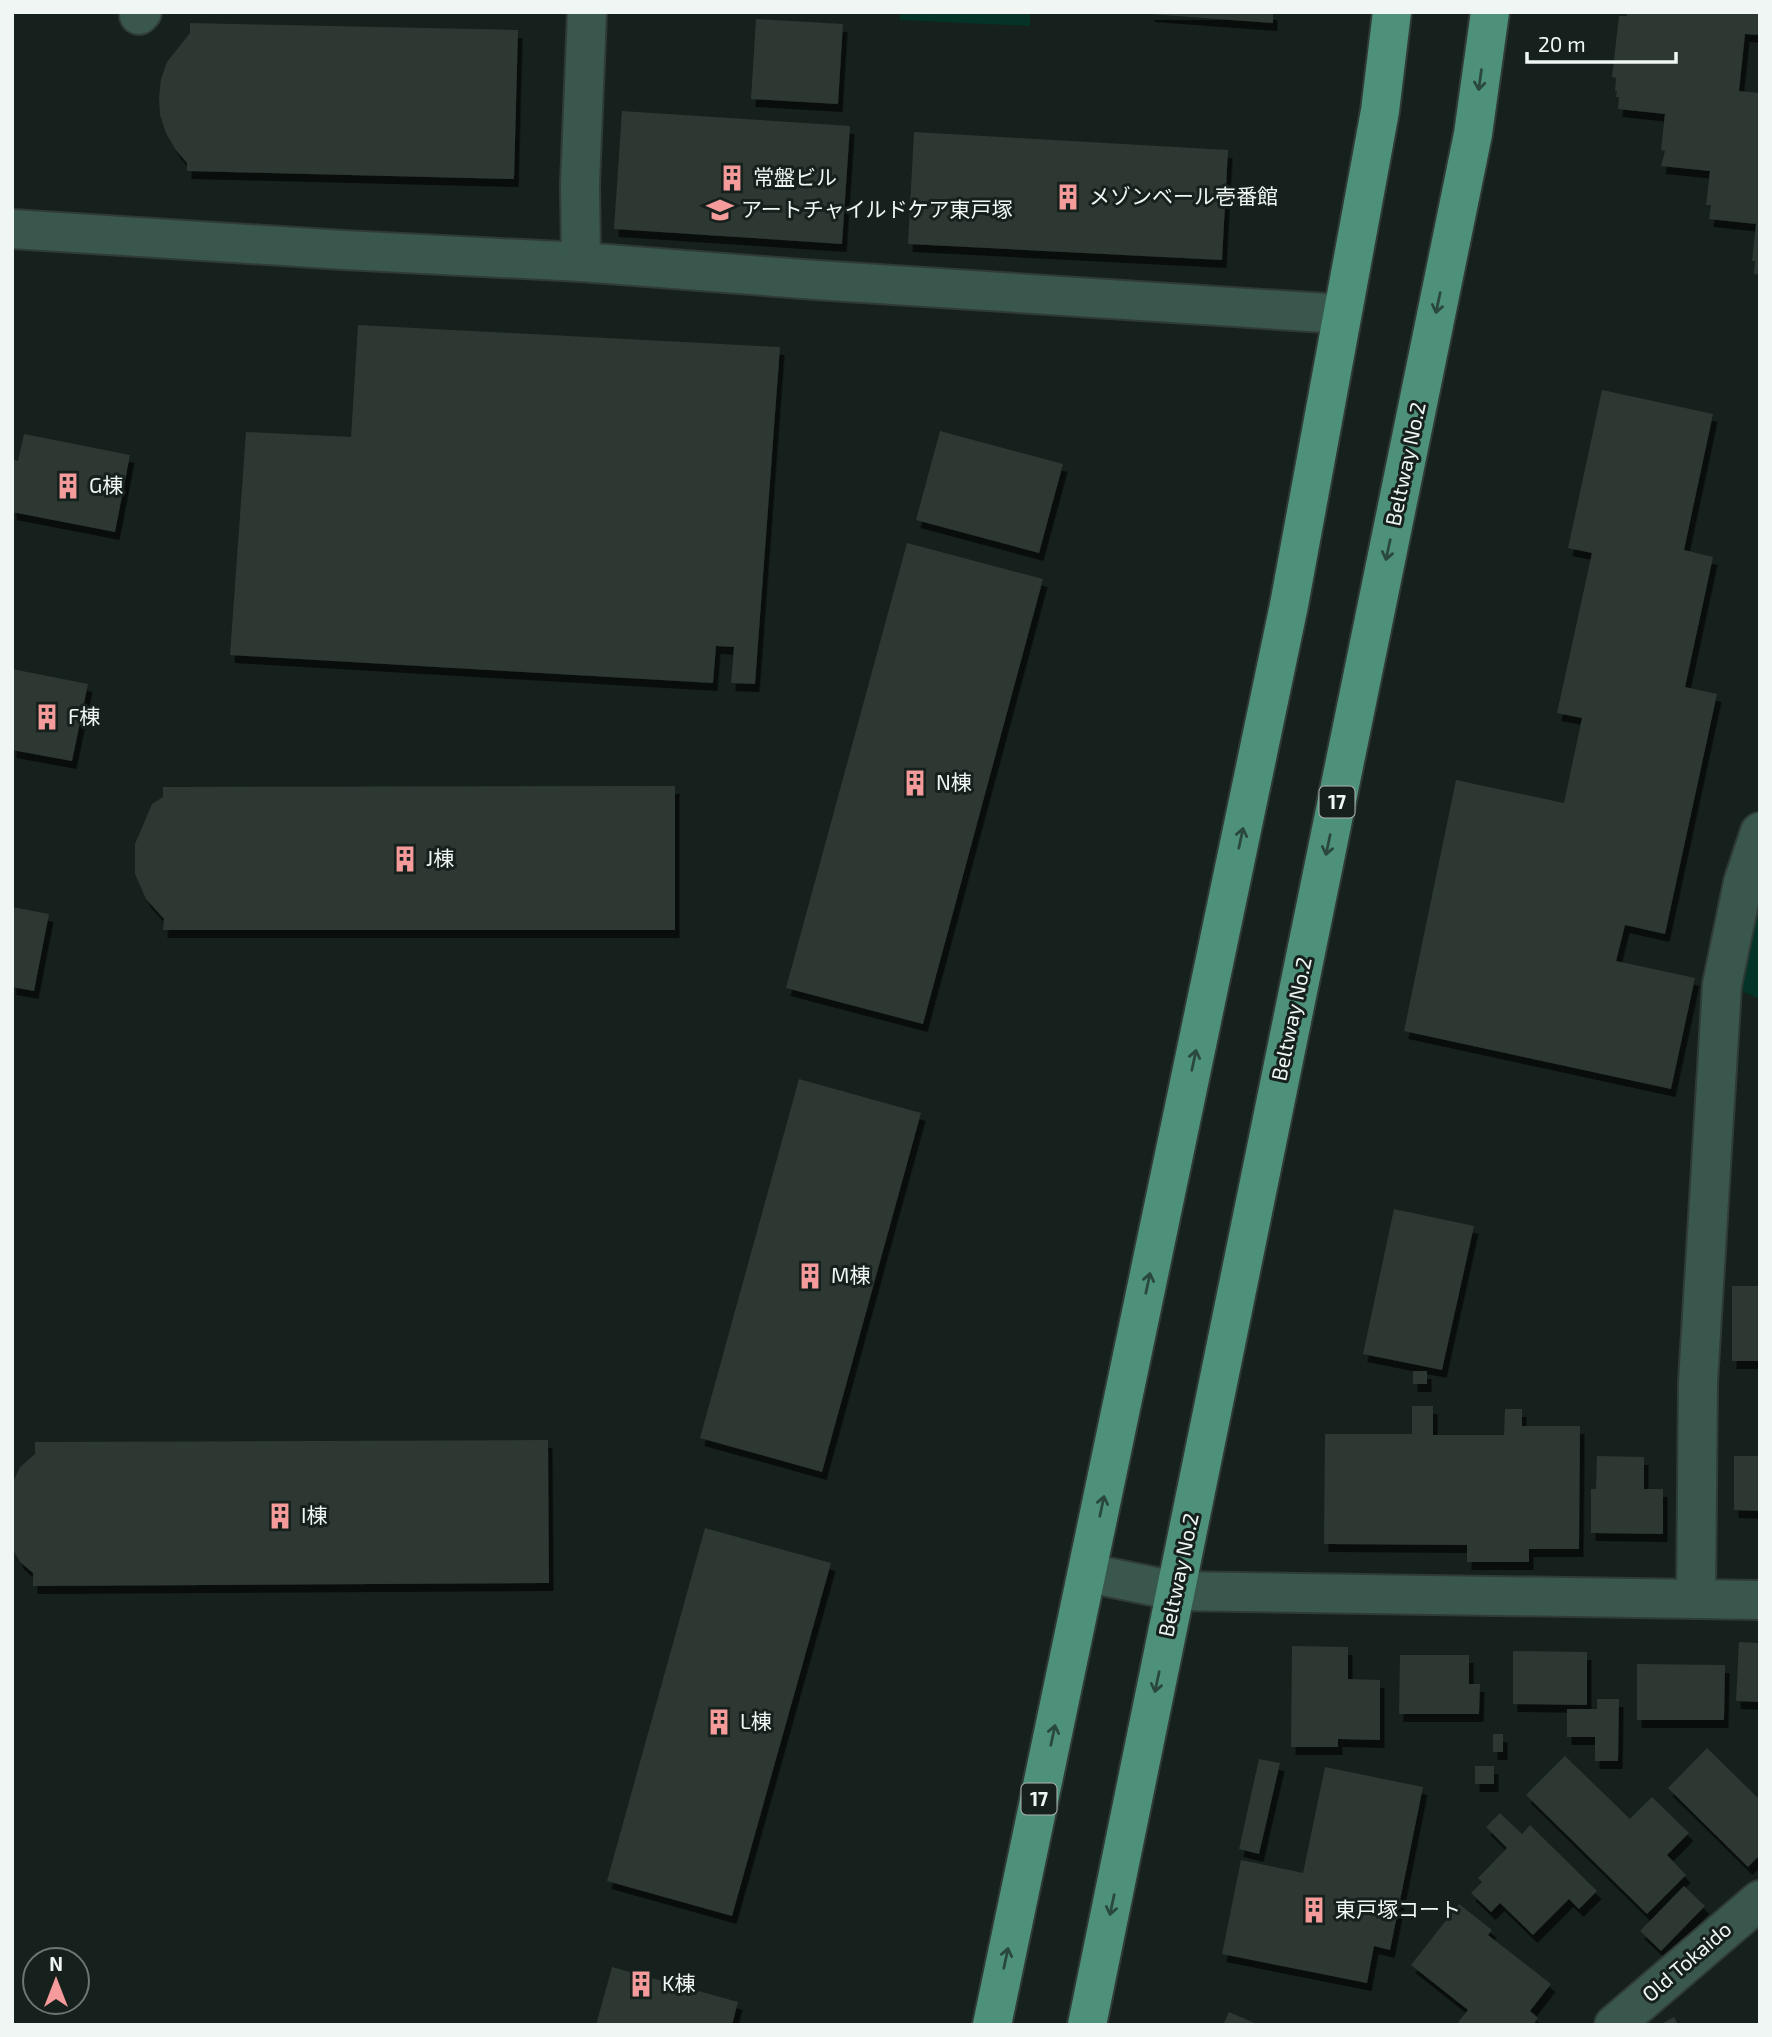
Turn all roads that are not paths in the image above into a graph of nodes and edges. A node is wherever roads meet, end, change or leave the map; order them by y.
1 (587, 12) edge
2 (1392, 12) edge
3 (1490, 12) edge
4 (12, 229) edge
5 (581, 262) junction
6 (1342, 314) junction
7 (1760, 832) edge
8 (1087, 1573) junction
9 (1176, 1591) junction
10 (1696, 1599) junction
11 (1760, 1600) edge
12 (1760, 1900) edge
13 (992, 2025) edge
14 (1087, 2025) edge
15 (1614, 2025) edge

1 - 5 street
2 - 6 main road, 17
3 -> 9 main road, Beltway No.2 / 17
4 - 5 street
5 - 6 street
8 -> 6 main road, 17
7 - 10 street
8 - 9 street
13 -> 8 main road, 17
9 - 10 street
9 -> 14 main road, Beltway No.2 / 17
10 - 11 street
12 - 15 street, Old Tokaido

